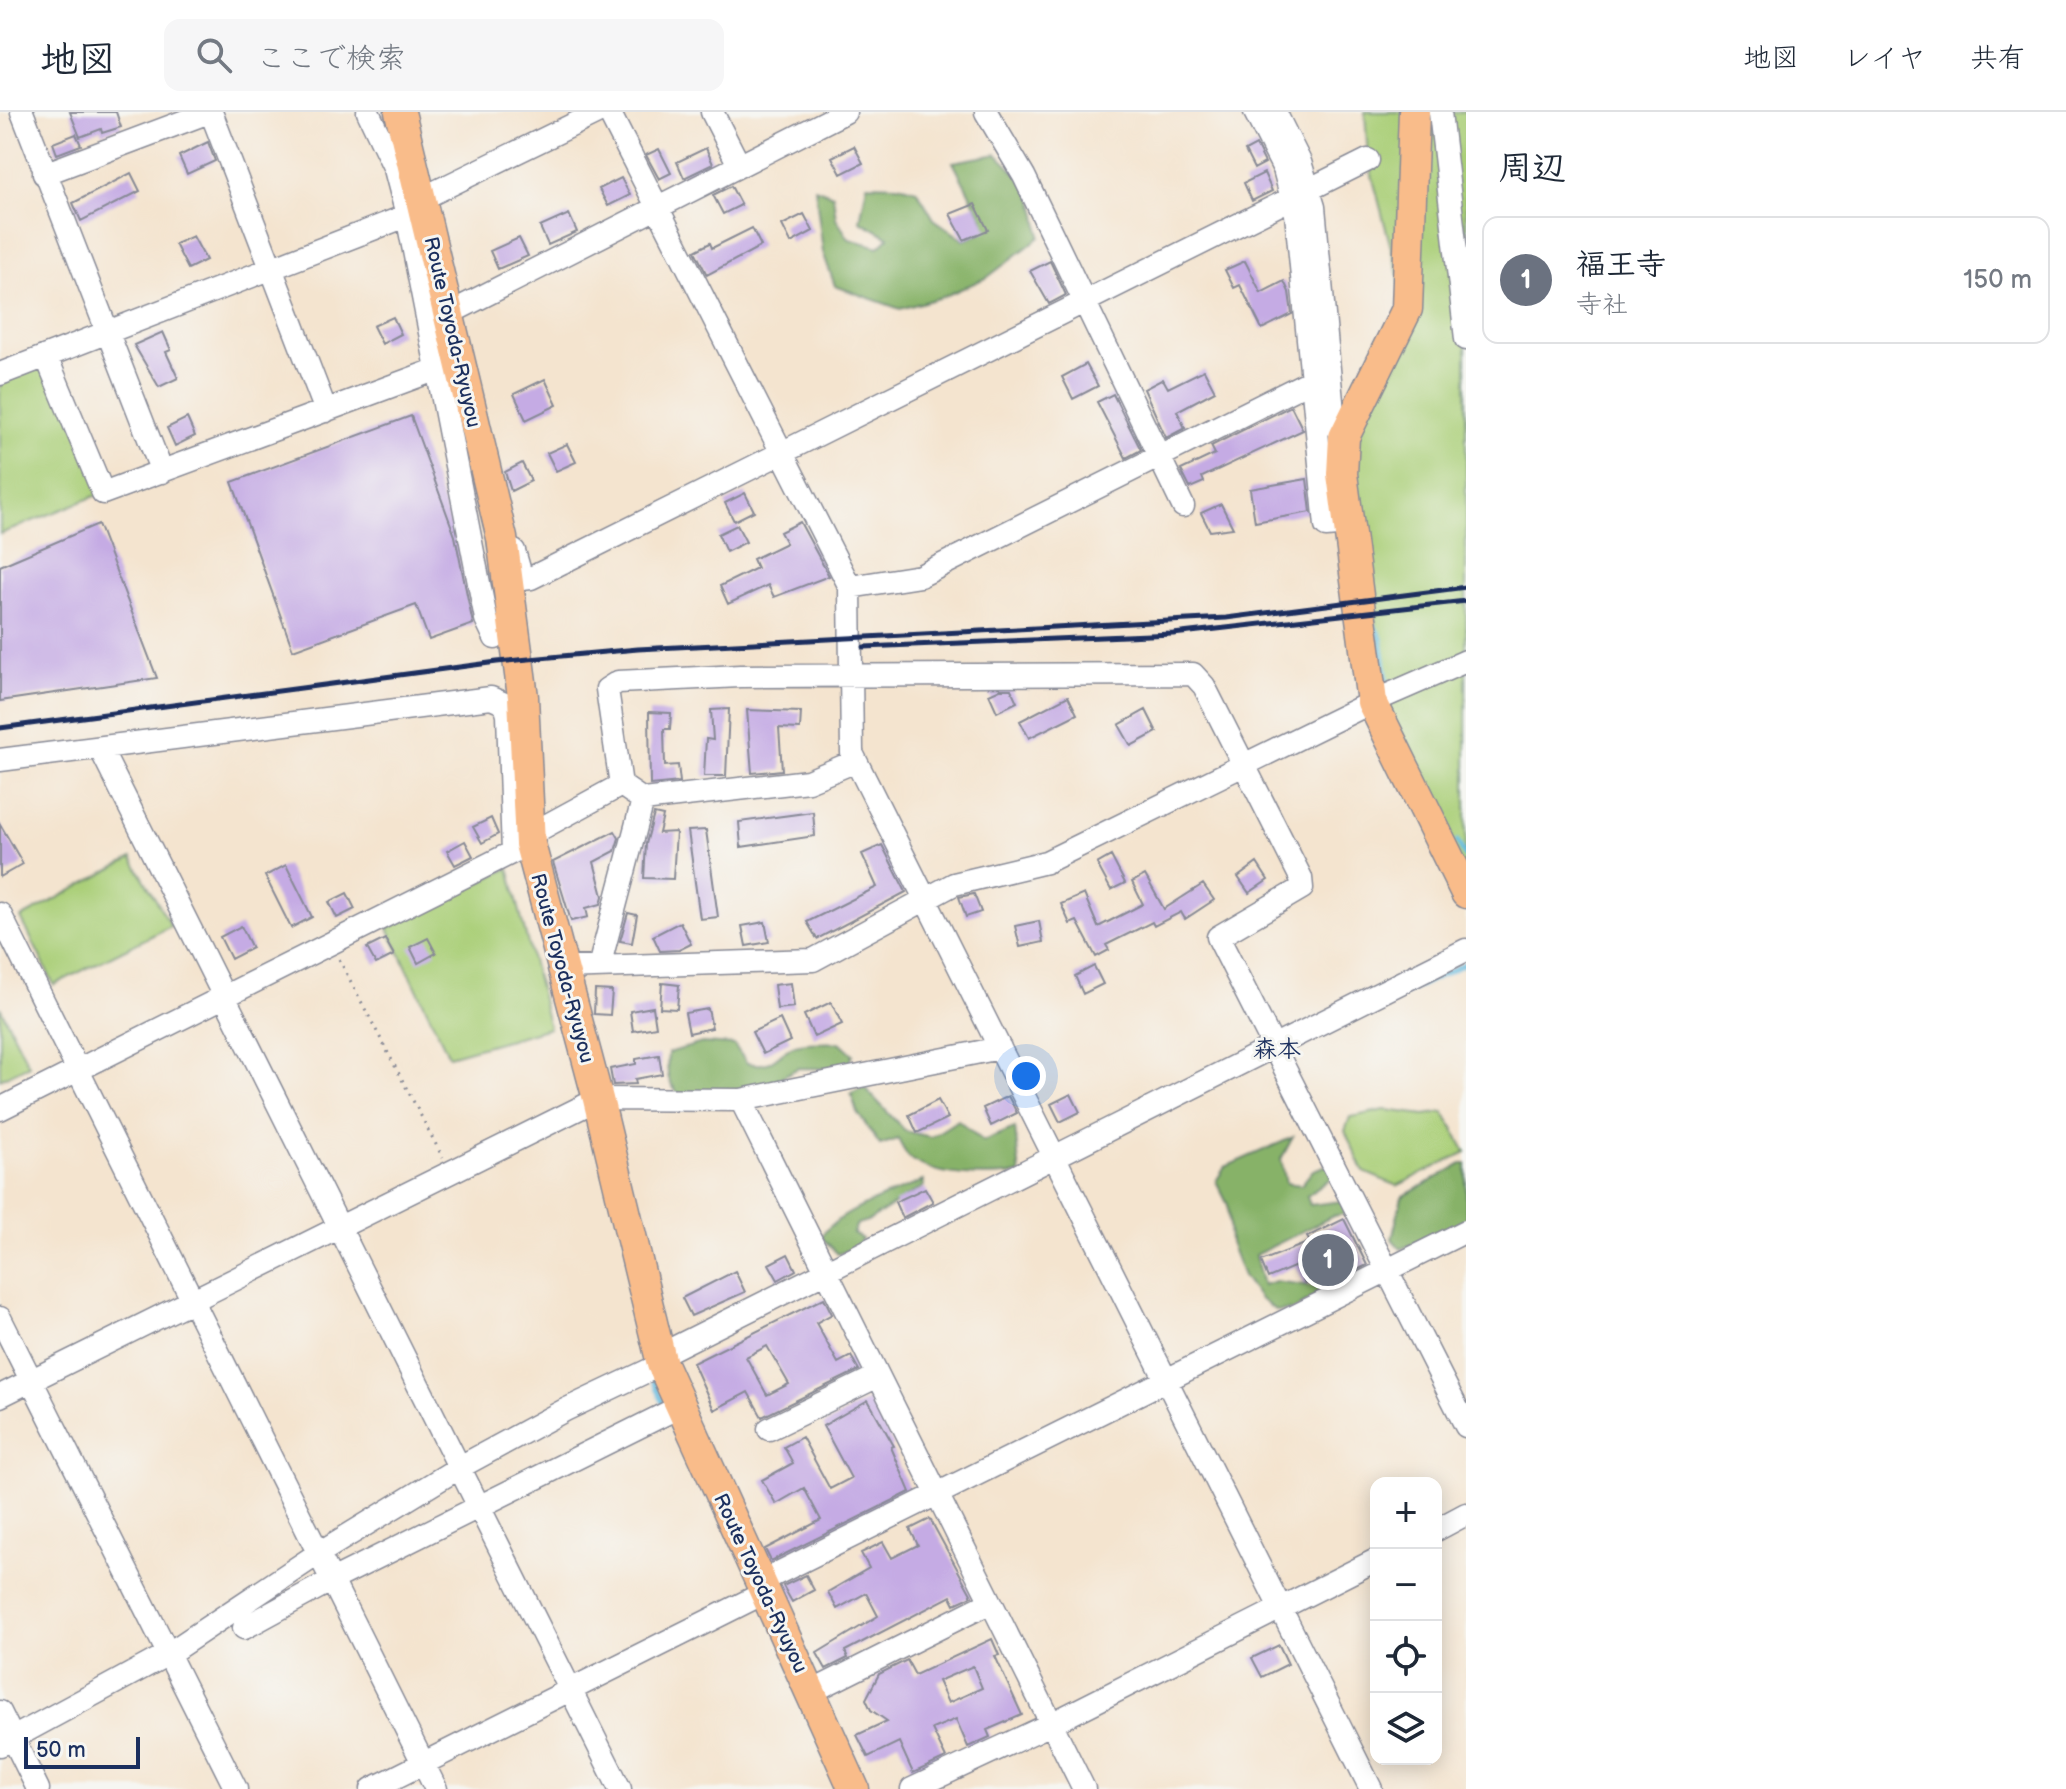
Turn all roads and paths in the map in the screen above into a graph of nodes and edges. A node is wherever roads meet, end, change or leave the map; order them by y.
1 (22, 112) edge
2 (210, 112) edge
3 (368, 112) edge
4 (400, 112) edge
5 (599, 112) edge
6 (609, 112) edge
7 (712, 112) edge
8 (845, 112) edge
9 (986, 112) edge
10 (1255, 112) edge
11 (1275, 112) edge
12 (1414, 112) edge
13 (1440, 112) edge
14 (1368, 160) dead end
15 (739, 165) junction
16 (44, 174) junction
17 (1301, 192) junction
18 (417, 208) junction
19 (656, 208) junction
20 (268, 267) junction
21 (1083, 299) junction
22 (448, 314) junction
23 (109, 329) junction
24 (1466, 339) edge
25 (46, 356) junction
26 (448, 364) junction
27 (0, 374) edge
28 (1312, 380) junction
29 (326, 411) junction
30 (1344, 437) junction
31 (781, 452) junction
32 (1158, 454) junction
33 (162, 472) junction
34 (1183, 506) dead end
35 (495, 511) junction
36 (1348, 524) junction
37 (850, 587) junction
38 (495, 638) dead end
39 (1466, 661) edge
40 (851, 676) junction
41 (1372, 702) junction
42 (100, 748) junction
43 (0, 760) edge
44 (856, 761) junction
45 (1244, 765) junction
46 (621, 785) junction
47 (643, 800) junction
48 (525, 843) junction
49 (1466, 893) edge
50 (925, 900) junction
51 (0, 914) edge
52 (331, 945) junction
53 (1466, 950) edge
54 (599, 967) junction
55 (563, 968) junction
56 (226, 998) junction
57 (1275, 1047) junction
58 (1000, 1048) junction
59 (79, 1071) junction
60 (598, 1099) junction
61 (741, 1100) junction
62 (0, 1109) edge
63 (1052, 1158) junction
64 (450, 1172) junction
65 (339, 1227) junction
66 (1466, 1231) edge
67 (1386, 1269) junction
68 (826, 1271) junction
69 (192, 1300) junction
70 (0, 1318) edge
71 (661, 1359) junction
72 (878, 1376) junction
73 (31, 1380) junction
74 (1166, 1381) junction
75 (0, 1396) edge
76 (679, 1407) junction
77 (1466, 1426) edge
78 (769, 1429) dead end
79 (460, 1467) junction
80 (936, 1493) junction
81 (480, 1506) junction
82 (1466, 1514) edge
83 (1442, 1527) edge
84 (319, 1553) junction
85 (1370, 1563) edge
86 (332, 1580) junction
87 (764, 1587) junction
88 (991, 1602) junction
89 (1280, 1609) junction
90 (244, 1628) dead end
91 (168, 1654) junction
92 (571, 1689) junction
93 (811, 1692) junction
94 (0, 1712) edge
95 (1051, 1724) junction
96 (7, 1742) edge
97 (423, 1764) junction
98 (38, 1789) edge
99 (236, 1789) edge
100 (372, 1789) edge
101 (436, 1789) edge
102 (620, 1789) edge
103 (854, 1789) edge
104 (912, 1789) edge
105 (1084, 1789) edge
106 (1371, 1789) edge

1 - 16 street
2 - 16 street
2 - 20 street
3 - 18 street
4 - 18 main road, Route Toyoda-Ryuyou
5 - 18 street
6 - 19 street
7 - 15 street
8 - 15 street
9 - 21 street
10 - 17 street
11 - 17 street
12 - 30 main road
13 - 24 street
14 - 17 street
15 - 19 street
16 - 23 street
17 - 21 street
17 - 28 street
17 - 30 street
18 - 20 street
18 - 22 main road, Route Toyoda-Ryuyou
18 - 26 street
19 - 22 street
19 - 31 street
20 - 23 street
20 - 29 street
21 - 31 street
21 - 32 street
22 - 26 main road, Route Toyoda-Ryuyou
23 - 25 street
23 - 33 street
25 - 27 street
25 - 33 street
26 - 29 street
26 - 35 main road, Route Toyoda-Ryuyou
26 - 38 street
28 - 32 street
28 - 36 street
29 - 33 street
30 - 36 main road
31 - 35 street
31 - 37 street
32 - 34 street
32 - 37 street
35 - 48 main road, Route Toyoda-Ryuyou
36 - 41 main road
37 - 40 street
39 - 41 street
40 - 44 street
40 - 45 street
40 - 46 street
41 - 45 street
41 - 49 main road
42 - 43 street
42 - 48 street
42 - 56 street
44 - 47 street
44 - 50 street
45 - 50 street
45 - 57 street
46 - 47 street
46 - 48 street
47 - 54 street
48 - 52 street
48 - 55 main road, Route Toyoda-Ryuyou
50 - 54 street
50 - 58 street
51 - 59 street
52 - 56 street
52 - 64 path
53 - 57 street
54 - 55 street
55 - 60 main road, Route Toyoda-Ryuyou
56 - 59 street
56 - 65 street
57 - 63 street
57 - 67 street
58 - 61 street
58 - 63 street
59 - 62 street
59 - 69 street
60 - 61 street
60 - 64 street
60 - 71 main road, Route Toyoda-Ryuyou
61 - 68 street
63 - 68 street
63 - 74 street
64 - 65 street
65 - 69 street
65 - 79 street
66 - 67 street
67 - 74 street
67 - 77 street
68 - 71 street
68 - 72 street
69 - 73 street
69 - 84 street
70 - 73 street
71 - 76 main road, Route Toyoda-Ryuyou
71 - 79 street
72 - 78 street
72 - 80 street
73 - 75 street
73 - 91 street
74 - 80 street
74 - 89 street
76 - 81 street
76 - 87 main road, Route Toyoda-Ryuyou
79 - 81 street
79 - 84 street
80 - 87 street
80 - 88 street
81 - 86 street
81 - 92 street
82 - 83 street
84 - 86 street
84 - 91 street
85 - 89 street
86 - 90 street
86 - 97 street
87 - 92 street
87 - 93 main road, Route Toyoda-Ryuyou
88 - 93 street
88 - 95 street
89 - 95 street
89 - 106 street
91 - 96 street
91 - 99 street
92 - 97 street
92 - 102 street
93 - 103 main road, Route Toyoda-Ryuyou
94 - 96 street
95 - 104 street
95 - 105 street
96 - 98 street
97 - 100 street
97 - 101 street

